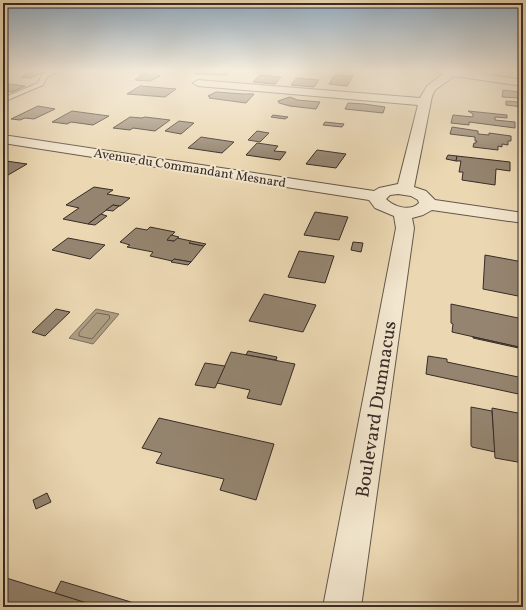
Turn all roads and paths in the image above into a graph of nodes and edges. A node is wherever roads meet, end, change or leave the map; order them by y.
1 (395, 99) edge
2 (425, 102) joint
3 (3, 138) edge
4 (377, 196) junction
5 (404, 201) junction
6 (428, 204) junction
7 (523, 218) edge
8 (342, 607) edge

1 - 2 street
2 - 5 street, Boulevard Dumnacus
3 - 4 street, Avenue du Commandant Mesnard
4 - 5 street
4 - 5 street
5 - 6 street
5 - 6 street
5 - 8 street, Boulevard Dumnacus
6 - 7 street

